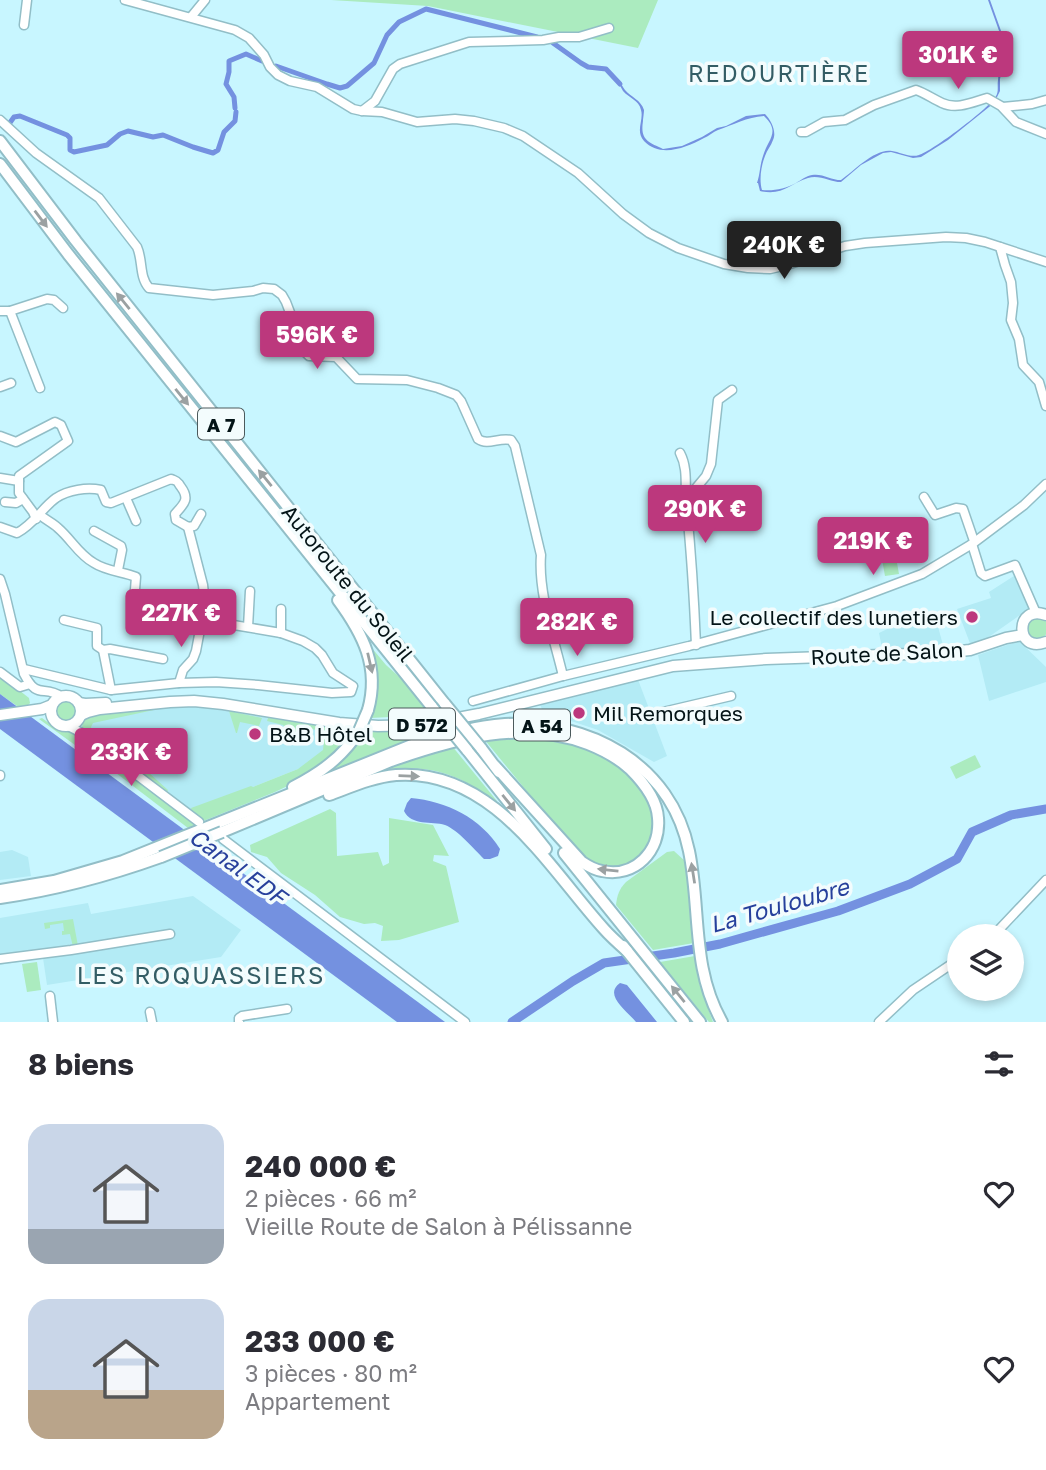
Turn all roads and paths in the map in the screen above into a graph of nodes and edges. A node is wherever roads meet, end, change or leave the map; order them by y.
1 (26, 0) edge
2 (125, 0) edge
3 (205, 0) edge
4 (191, 18) junction
5 (24, 25) dead end
6 (610, 28) dead end
7 (1046, 100) edge
8 (997, 103) junction
9 (362, 111) junction
10 (0, 120) edge
11 (801, 132) dead end
12 (1046, 134) edge
13 (0, 141) edge
14 (0, 164) edge
15 (1000, 247) junction
16 (1046, 262) edge
17 (63, 308) dead end
18 (5, 311) edge
19 (11, 383) dead end
20 (0, 387) edge
21 (40, 388) dead end
22 (732, 390) dead end
23 (1046, 406) edge
24 (0, 436) edge
25 (680, 453) dead end
26 (0, 478) edge
27 (19, 481) junction
28 (1046, 484) edge
29 (924, 497) dead end
30 (126, 498) junction
31 (23, 499) junction
32 (686, 500) junction
33 (5, 502) dead end
34 (272, 509) junction
35 (201, 514) dead end
36 (38, 517) junction
37 (135, 521) dead end
38 (0, 527) edge
39 (188, 527) junction
40 (94, 531) dead end
41 (973, 542) junction
42 (118, 570) junction
43 (0, 579) edge
44 (250, 591) dead end
45 (281, 609) dead end
46 (1042, 612) edge
47 (203, 618) junction
48 (64, 620) dead end
49 (248, 627) junction
50 (1023, 631) junction
51 (281, 633) junction
52 (1042, 643) edge
53 (696, 645) junction
54 (106, 650) junction
55 (1046, 654) edge
56 (163, 659) dead end
57 (734, 661) junction
58 (631, 665) junction
59 (24, 669) junction
60 (0, 672) edge
61 (563, 676) junction
62 (179, 683) junction
63 (30, 684) junction
64 (111, 690) junction
65 (731, 696) dead end
66 (542, 697) junction
67 (473, 701) dead end
68 (79, 703) junction
69 (51, 705) junction
70 (650, 715) dead end
71 (300, 717) junction
72 (0, 718) edge
73 (75, 721) junction
74 (495, 766) junction
75 (260, 804) junction
76 (250, 821) junction
77 (198, 828) junction
78 (222, 835) junction
79 (154, 851) junction
80 (1046, 880) edge
81 (0, 888) edge
82 (0, 898) edge
83 (1004, 924) edge
84 (170, 934) dead end
85 (627, 951) junction
86 (0, 959) edge
87 (947, 967) edge
88 (50, 996) dead end
89 (287, 1009) dead end
90 (150, 1012) dead end
91 (53, 1022) edge
92 (152, 1022) edge
93 (239, 1022) edge
94 (465, 1022) edge
95 (684, 1022) edge
96 (701, 1022) edge
97 (722, 1022) edge
98 (880, 1022) edge

1 - 5 street
2 - 4 street
3 - 4 street
4 - 9 street
6 - 9 street
7 - 8 street
8 - 11 street
8 - 12 street
9 - 15 street
10 - 61 street
74 -> 13 highway, Autoroute du Soleil / A 7, bridge
14 -> 34 highway, Autoroute du Soleil / A 7
15 - 16 street
15 - 23 street
17 - 18 street
18 - 21 street
19 - 20 street
22 - 32 street
24 - 27 street
25 - 32 street
26 - 27 street
27 - 31 street
28 - 41 street
29 - 41 street
30 - 36 street
30 - 37 street
30 - 39 street
31 - 33 street
31 - 36 street
32 - 53 street
34 -> 75 highway, bridge
34 -> 85 highway, Autoroute du Soleil / A 7, bridge
35 - 39 street
36 - 38 street
36 - 42 street
39 - 47 street
40 - 42 street
41 - 46 street
41 - 53 street
42 - 47 street
43 - 59 street
44 - 49 street
45 - 51 street
46 - 50 main road, Route de Salon
47 - 49 street
47 - 62 street
48 - 54 street
49 - 51 street
50 - 52 main road
50 - 57 main road, Route de Salon / D 572
51 - 62 street
52 - 55 main road
53 - 58 street
54 - 56 street
54 - 64 street
57 - 58 main road, D 572
57 - 66 main road, D 572
58 - 61 street
58 - 66 main road, D 572
59 - 63 street
59 - 64 street
60 - 63 street
61 - 67 street
62 - 64 street
63 - 69 street
65 - 70 street
66 - 71 main road, D 572
68 - 69 main road
68 - 71 main road, D 572
68 - 73 main road
69 - 72 main road
69 - 73 main road
71 - 73 main road, D 572
73 - 77 street
76 -> 74 highway, A 54
96 -> 74 highway, Autoroute du Soleil / A 7
75 - 77 highway, A 54
97 -> 75 highway, A 54
76 - 78 highway, A 54
76 -> 85 highway
77 - 79 highway
78 - 79 highway, A 54, bridge
78 - 94 street
79 - 81 highway
79 - 82 highway, A 54
80 - 83 street
84 - 86 street
85 - 95 highway, Autoroute du Soleil / A 7
87 - 98 street
88 - 91 street
89 - 93 street
90 - 92 street

